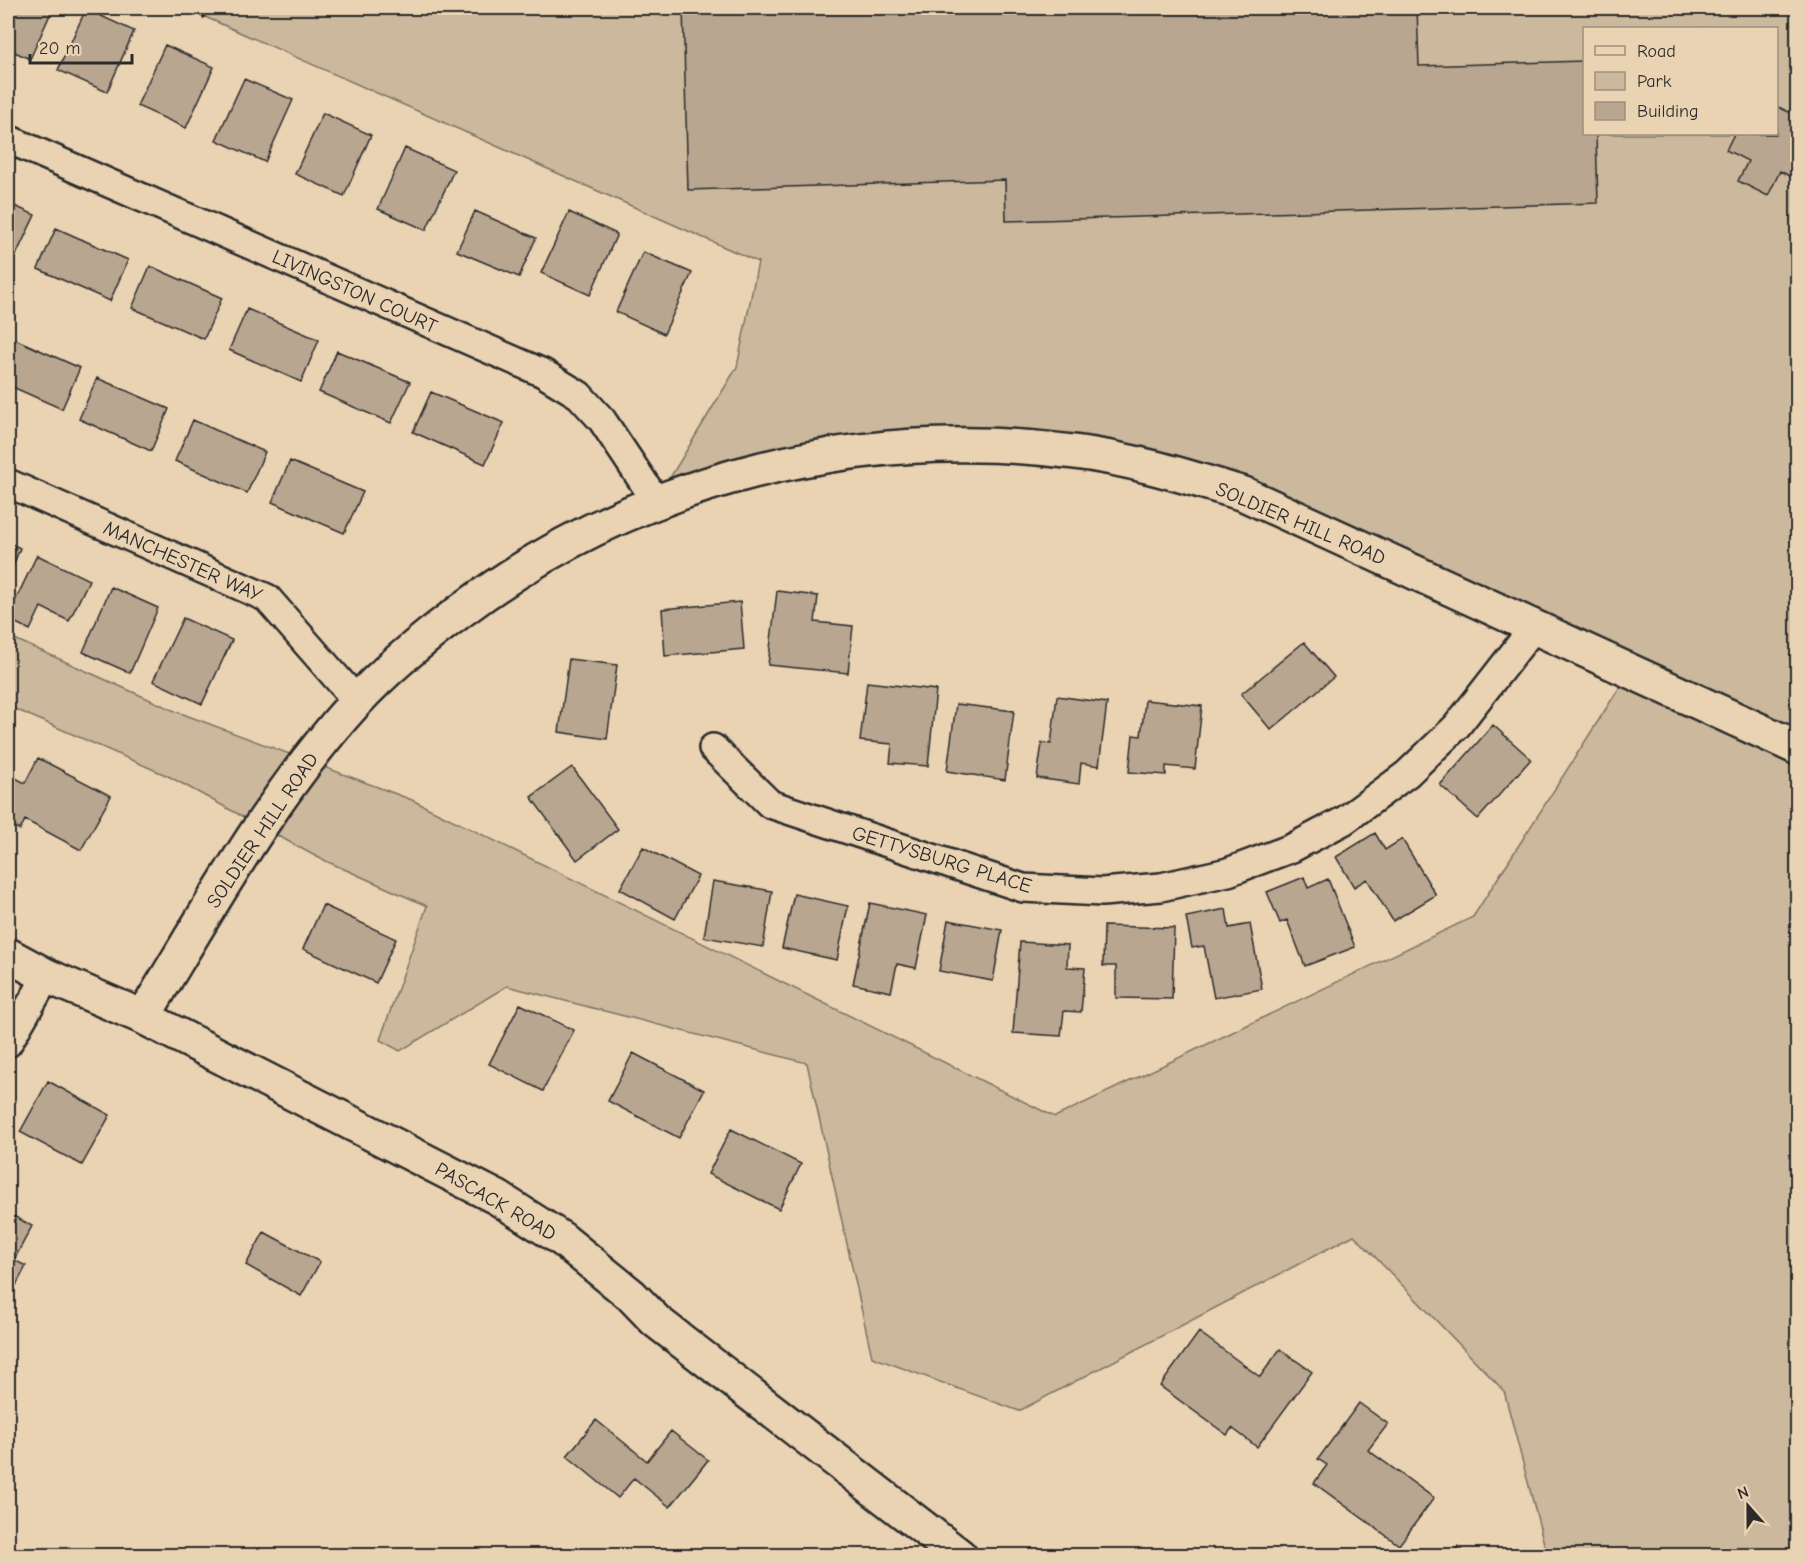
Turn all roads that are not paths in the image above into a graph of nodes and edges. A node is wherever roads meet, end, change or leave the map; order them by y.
1 (8, 139) edge
2 (8, 483) edge
3 (656, 501) junction
4 (1534, 627) junction
5 (357, 701) junction
6 (1797, 747) edge
7 (713, 748) dead end
8 (8, 955) edge
9 (47, 976) junction
10 (143, 1017) junction
11 (8, 1044) edge
12 (960, 1556) edge

1 - 3 street, LIVINGSTON COURT
2 - 5 street, MANCHESTER WAY
3 - 4 street, SOLDIER HILL ROAD
3 - 5 street, SOLDIER HILL ROAD
4 - 6 street, SOLDIER HILL ROAD
4 - 7 street, GETTYSBURG PLACE
5 - 10 street, SOLDIER HILL ROAD
8 - 9 street, PASCACK ROAD
9 - 10 street, PASCACK ROAD
9 - 11 street
10 - 12 street, PASCACK ROAD

